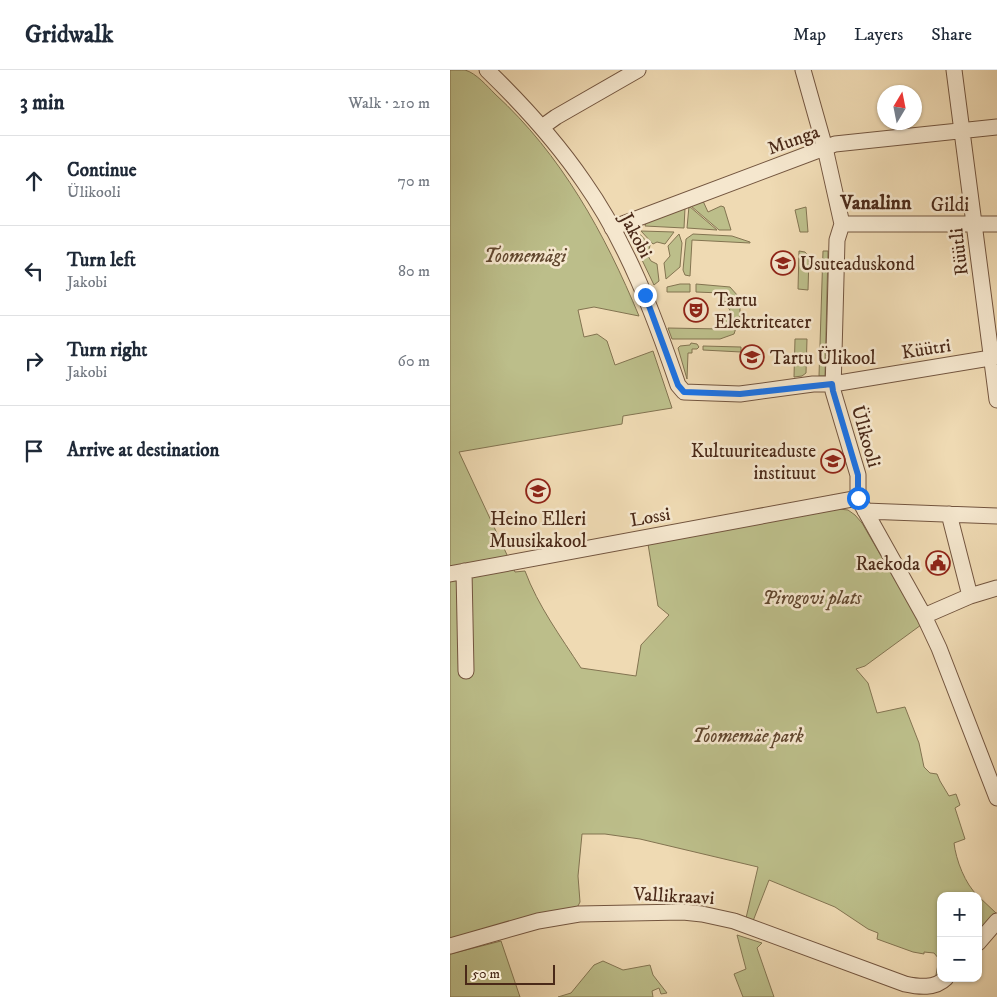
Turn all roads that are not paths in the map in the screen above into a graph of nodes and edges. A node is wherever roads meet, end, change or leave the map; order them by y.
1 (487, 70) edge
2 (638, 70) edge
3 (803, 70) edge
4 (954, 70) edge
5 (542, 127) junction
6 (997, 127) edge
7 (963, 131) junction
8 (825, 148) junction
9 (842, 224) junction
10 (975, 224) junction
11 (997, 224) edge
12 (612, 228) junction
13 (994, 357) edge
14 (832, 384) junction
15 (997, 400) edge
16 (862, 505) junction
17 (949, 514) junction
18 (997, 516) edge
19 (457, 573) edge
20 (997, 588) edge
21 (970, 596) junction
22 (924, 616) junction
23 (466, 671) dead end
24 (991, 761) edge
25 (997, 798) edge
26 (997, 920) edge
27 (982, 938) edge
28 (450, 946) edge
29 (942, 982) edge

1 - 5 street, Jakobi
2 - 5 street
3 - 8 street, Ülikooli
4 - 7 street, Rüütli
5 - 12 street, Jakobi
6 - 7 street, Munga
7 - 8 street, Munga
7 - 10 street, Rüütli
8 - 9 street, Ülikooli
8 - 12 street, Munga
9 - 10 street, Gildi
9 - 14 street, Ülikooli
10 - 11 street, Gildi
10 - 13 street, Rüütli
12 - 14 street, Jakobi
13 - 14 street, Küütri
13 - 15 street, Rüütli
14 - 16 street, Ülikooli
16 - 17 street, Lossi
16 - 19 street, Lossi
16 - 22 street, Ülikooli
17 - 18 street, Lossi
17 - 21 street
19 - 23 street
20 - 21 street
21 - 22 street
22 - 24 street, Ülikooli
24 - 25 street, Ülikooli
26 - 27 street
28 - 29 street, Vallikraavi

